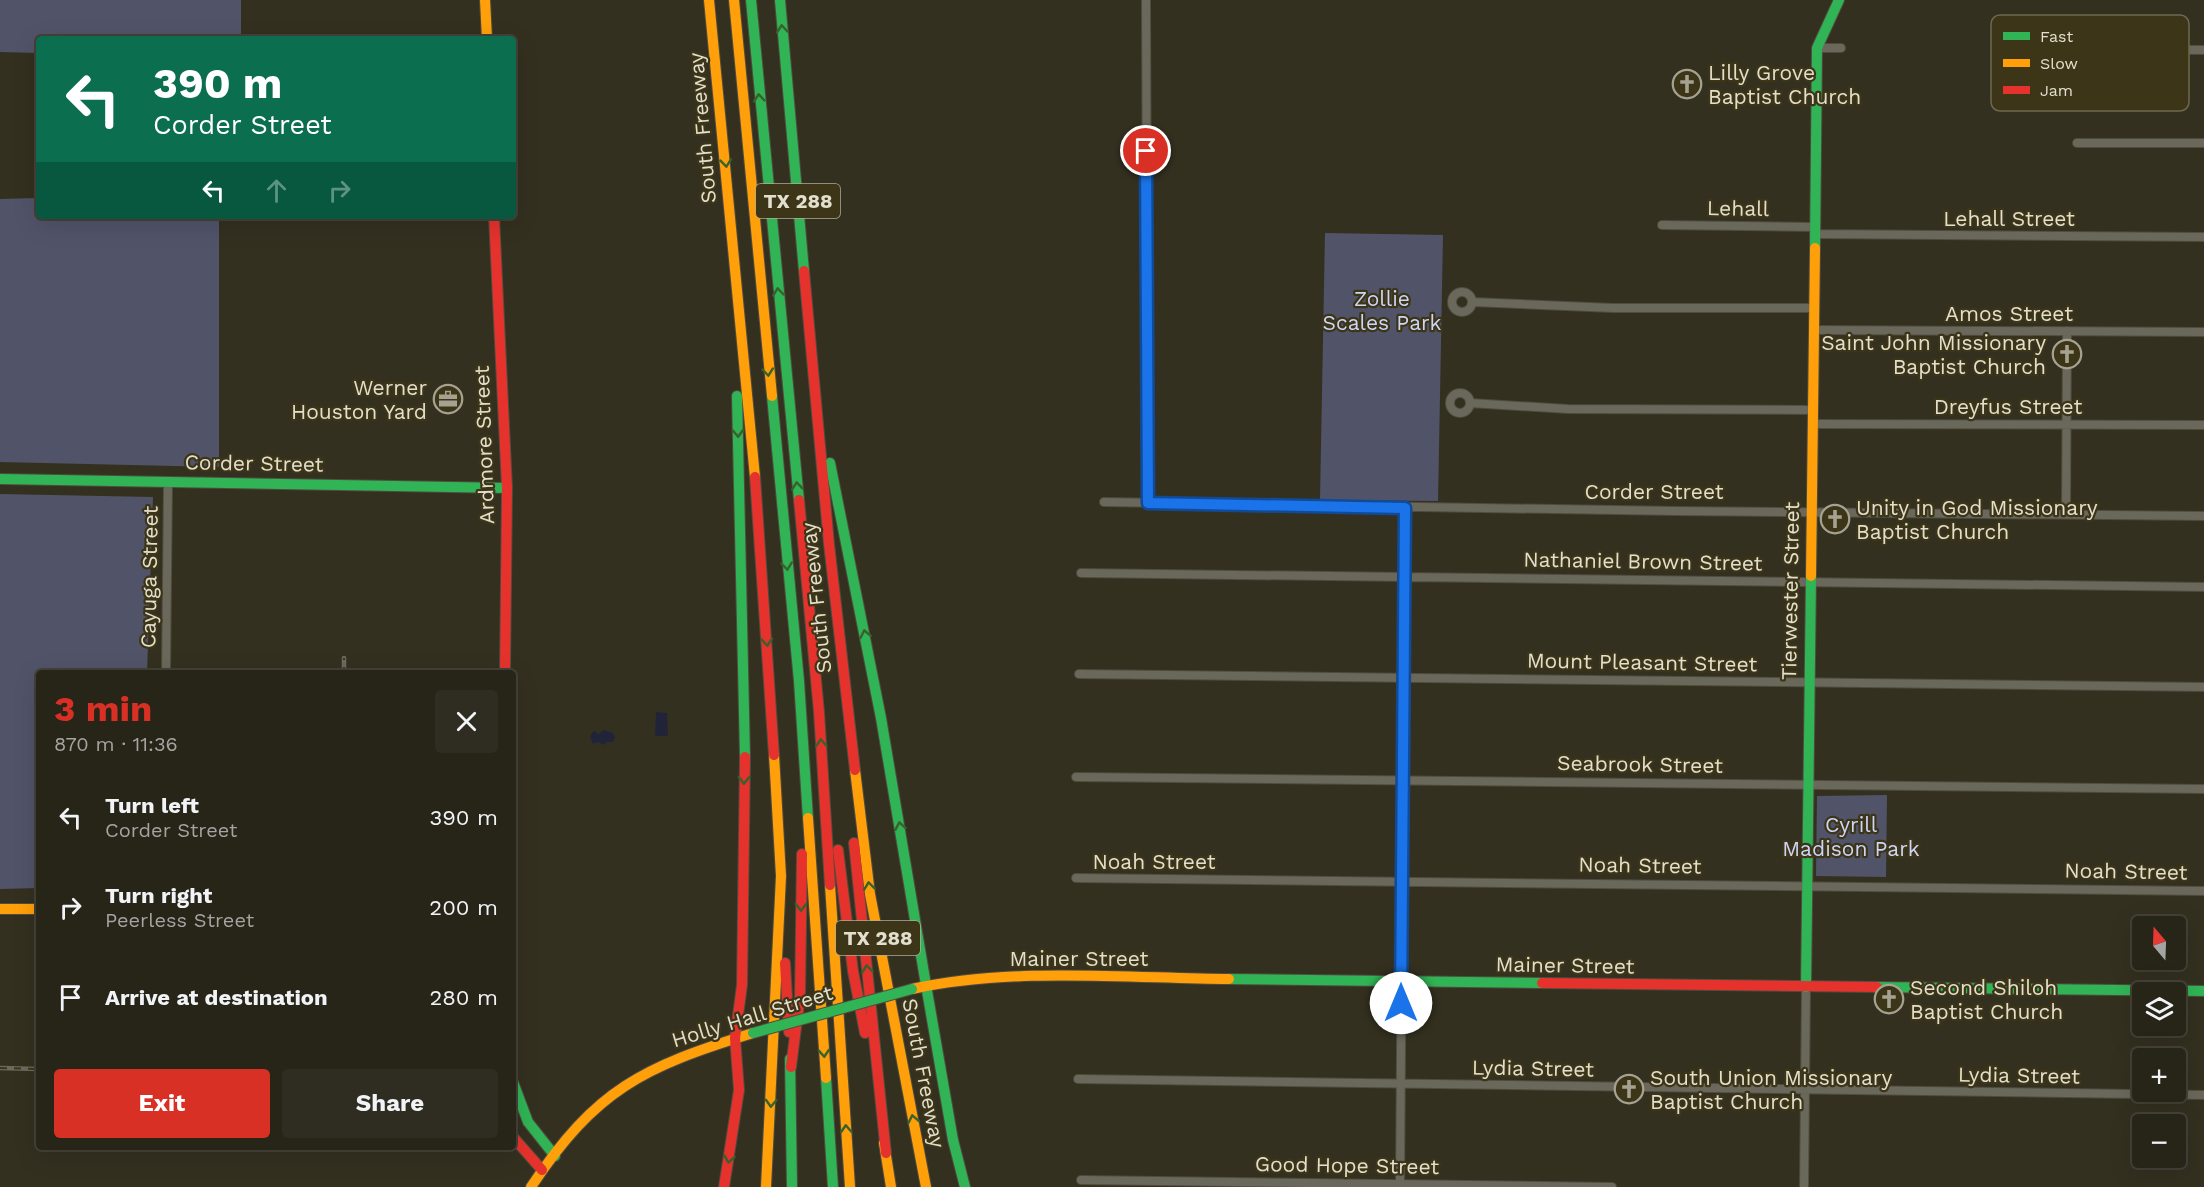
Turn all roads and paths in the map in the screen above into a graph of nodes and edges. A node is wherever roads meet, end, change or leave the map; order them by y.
1 (485, 0) edge
2 (709, 0) edge
3 (734, 0) edge
4 (751, 0) edge
5 (780, 0) edge
6 (1146, 0) edge
7 (1839, 0) edge
8 (486, 36) edge
9 (1816, 48) junction
10 (1840, 48) dead end
11 (2189, 50) edge
12 (2204, 50) edge
13 (2077, 143) dead end
14 (2204, 143) edge
15 (494, 219) edge
16 (1662, 225) dead end
17 (1814, 230) junction
18 (2204, 237) edge
19 (733, 270) junction
20 (1473, 302) dead end
21 (1814, 308) junction
22 (1813, 330) junction
23 (2067, 332) junction
24 (2204, 332) edge
25 (816, 401) junction
26 (1470, 403) dead end
27 (1813, 410) junction
28 (1813, 424) junction
29 (2066, 425) junction
30 (2204, 425) edge
31 (0, 479) edge
32 (168, 482) junction
33 (507, 488) junction
34 (1104, 502) dead end
35 (1148, 503) junction
36 (1405, 508) junction
37 (1811, 511) junction
38 (2066, 514) junction
39 (2204, 516) edge
40 (1081, 573) dead end
41 (1404, 576) junction
42 (1809, 582) junction
43 (2204, 587) edge
44 (166, 670) edge
45 (505, 670) edge
46 (1079, 674) dead end
47 (1403, 678) junction
48 (799, 681) junction
49 (1808, 682) junction
50 (2204, 687) edge
51 (846, 698) junction
52 (1076, 777) dead end
53 (1403, 779) junction
54 (1808, 784) junction
55 (2204, 789) edge
56 (826, 806) junction
57 (781, 876) junction
58 (1076, 878) dead end
59 (1402, 880) junction
60 (1807, 885) junction
61 (2204, 891) edge
62 (0, 909) edge
63 (36, 909) edge
64 (1401, 982) junction
65 (926, 985) junction
66 (1806, 987) junction
67 (2204, 991) edge
68 (735, 1038) junction
69 (791, 1067) junction
70 (1078, 1079) dead end
71 (1401, 1084) junction
72 (1804, 1091) junction
73 (516, 1092) edge
74 (2204, 1095) edge
75 (516, 1140) edge
76 (886, 1153) junction
77 (555, 1156) junction
78 (542, 1170) junction
79 (1081, 1180) dead end
80 (1400, 1185) edge
81 (531, 1187) edge
82 (724, 1187) edge
83 (766, 1187) edge
84 (792, 1187) edge
85 (833, 1187) edge
86 (850, 1187) edge
87 (891, 1187) edge
88 (926, 1187) edge
89 (965, 1187) edge
90 (1612, 1187) edge
91 (1804, 1187) edge

1 - 8 main road
2 -> 19 main road, South Freeway / TX 288
3 -> 48 main road
56 -> 4 main road
25 -> 5 main road, South Freeway / TX 288
6 - 35 street
7 - 9 main road, Tierwester Street
9 - 10 street
9 - 17 main road, Tierwester Street
11 - 12 street
13 - 14 street
15 - 33 main road, Ardmore Street
16 - 17 street, Lehall
17 - 18 street, Lehall Street
17 - 21 main road, Tierwester Street
19 -> 57 main road, South Freeway / TX 288
19 -> 68 main road
20 - 21 street
21 - 22 main road, Tierwester Street
22 - 23 street, Amos Street
22 - 27 main road, Tierwester Street
23 - 24 street, Amos Street
23 - 29 street
25 - 51 main road, South Freeway / TX 288
65 -> 25 main road
26 - 27 street
27 - 28 main road, Tierwester Street
28 - 29 street, Dreyfus Street
28 - 37 main road, Tierwester Street
29 - 30 street, Dreyfus Street
29 - 38 street
31 - 32 main road, Corder Street
32 - 33 main road, Corder Street
32 - 44 street, Cayuga Street
33 - 45 main road, Ardmore Street
34 - 35 street, Corder Street
35 - 36 street, Corder Street
36 - 37 street, Corder Street
36 - 41 street
37 - 38 street, Corder Street
37 - 42 main road, Tierwester Street
38 - 39 street, Corder Street
40 - 41 street, Nathaniel Brown Street
41 - 42 street, Nathaniel Brown Street
41 - 47 street
42 - 43 street, Nathaniel Brown Street
42 - 49 main road, Tierwester Street
46 - 47 street, Mount Pleasant Street
47 - 49 street, Mount Pleasant Street
47 - 53 street
48 -> 69 main road
48 -> 85 main road
49 - 50 street, Mount Pleasant Street
49 - 54 main road, Tierwester Street
76 -> 51 main road
88 -> 51 main road, South Freeway / TX 288
52 - 53 street, Seabrook Street
53 - 54 street, Seabrook Street
53 - 59 street
54 - 55 street, Seabrook Street
54 - 60 main road, Tierwester Street
56 - 76 main road
86 -> 56 main road
57 - 69 main road
57 -> 83 main road, South Freeway / TX 288
58 - 59 street, Noah Street
59 - 60 street, Noah Street
59 - 64 street
60 - 61 street, Noah Street
60 - 66 main road, Tierwester Street
62 - 63 main road
64 - 65 main road, Mainer Street
64 - 66 main road, Mainer Street
64 - 71 street
65 - 68 main road, Holly Hall Street, bridge
65 - 89 main road
66 - 67 main road, Mainer Street
66 - 72 street, Tierwester Street
68 - 77 main road, Holly Hall Street
68 -> 82 main road
69 - 84 main road
70 - 71 street, Lydia Street
71 - 72 street, Lydia Street
71 - 80 street
72 - 74 street, Lydia Street
72 - 91 street, Tierwester Street
73 - 77 main road
75 - 78 main road
76 - 87 main road
77 - 78 main road, Holly Hall Street
78 - 81 main road, Holly Hall Street
79 - 80 street, Good Hope Street
80 - 90 street, Good Hope Street

